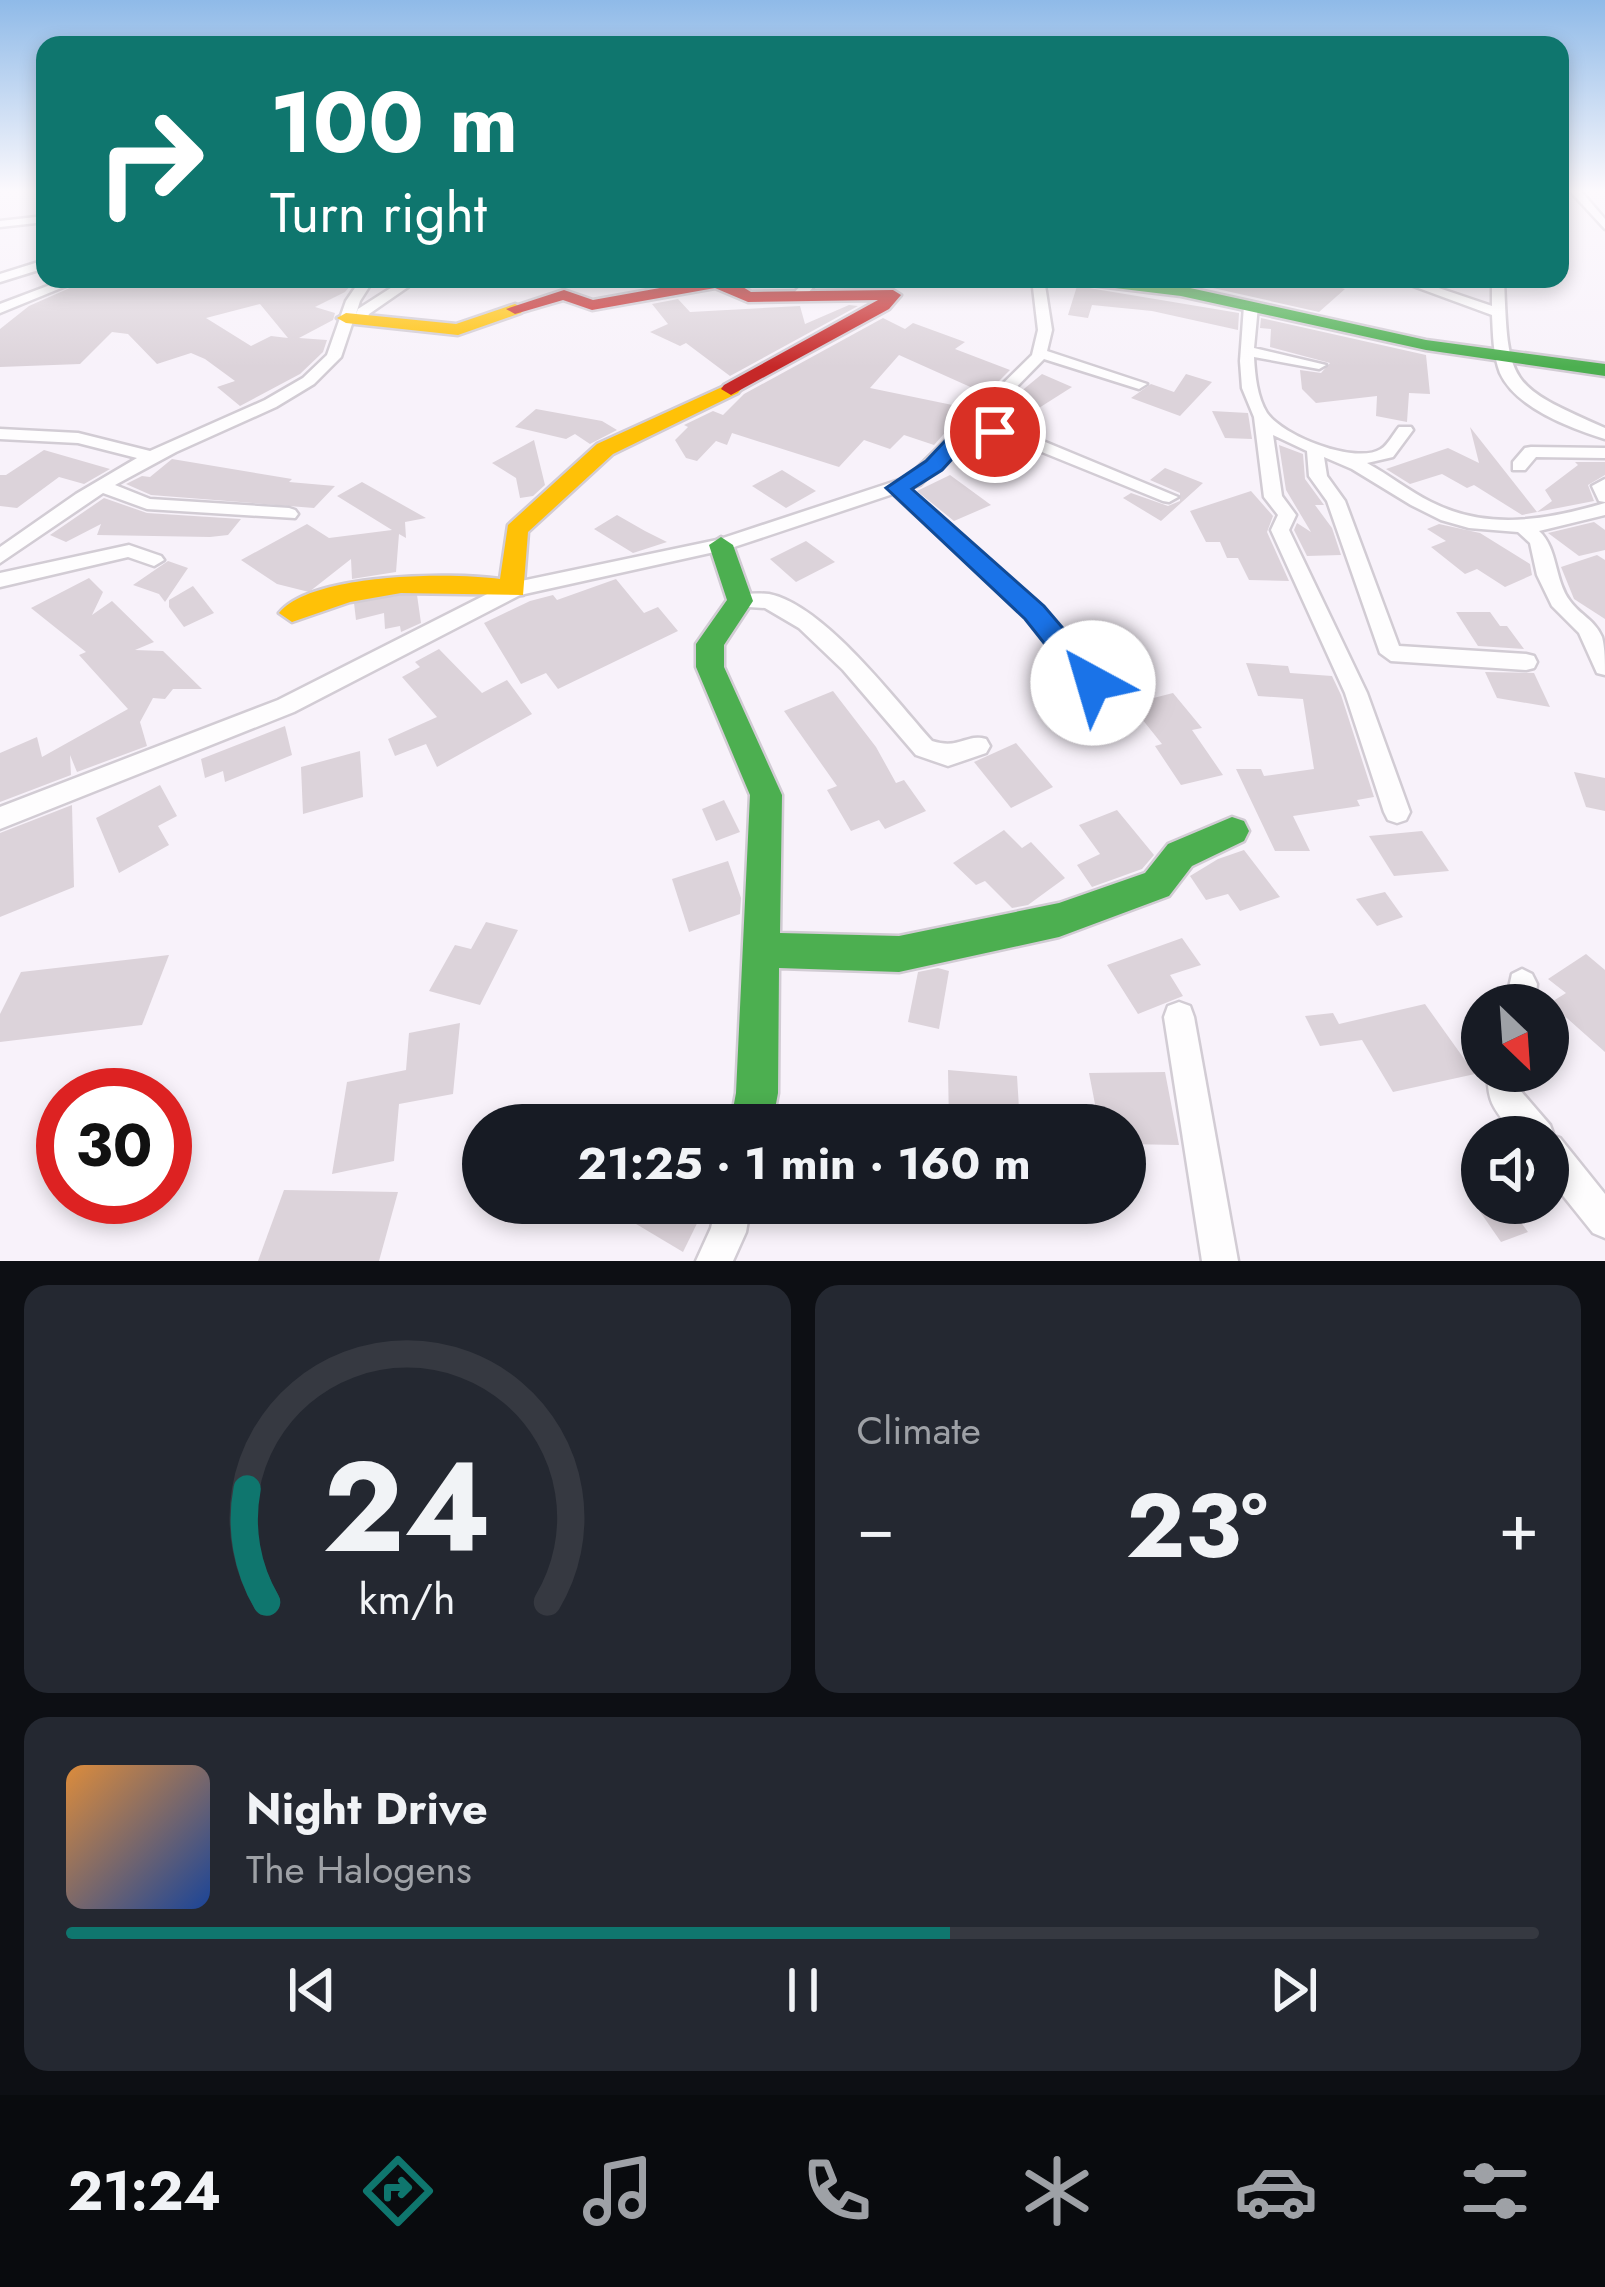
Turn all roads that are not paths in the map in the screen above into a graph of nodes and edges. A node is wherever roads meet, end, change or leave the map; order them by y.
1 (36, 267) edge
2 (0, 278) edge
3 (54, 288) edge
4 (359, 288) edge
5 (400, 288) edge
6 (687, 288) edge
7 (734, 288) edge
8 (806, 288) edge
9 (1039, 288) edge
10 (1156, 288) edge
11 (1426, 288) edge
12 (1498, 288) edge
13 (1251, 306) junction
14 (0, 309) edge
15 (1499, 313) junction
16 (354, 318) junction
17 (1246, 350) junction
18 (1040, 353) junction
19 (1499, 354) junction
20 (1319, 365) dead end
21 (1605, 370) edge
22 (1139, 384) dead end
23 (1262, 418) junction
24 (971, 426) junction
25 (1405, 430) dead end
26 (0, 434) edge
27 (1605, 434) edge
28 (1315, 448) junction
29 (1605, 453) edge
30 (152, 458) junction
31 (1351, 461) junction
32 (1519, 466) dead end
33 (1605, 484) edge
34 (101, 485) junction
35 (897, 488) junction
36 (1169, 497) dead end
37 (1605, 497) edge
38 (1605, 508) edge
39 (290, 514) dead end
40 (1521, 525) junction
41 (721, 544) junction
42 (0, 557) edge
43 (154, 560) dead end
44 (0, 580) edge
45 (514, 589) junction
46 (740, 601) junction
47 (292, 614) dead end
48 (1526, 662) dead end
49 (1605, 667) edge
50 (1122, 718) dead end
51 (977, 746) dead end
52 (1397, 812) dead end
53 (0, 818) edge
54 (1232, 830) dead end
55 (763, 950) junction
56 (1179, 1017) dead end
57 (1503, 1092) edge
58 (756, 1104) edge
59 (1521, 1116) edge
60 (1569, 1176) edge
61 (1605, 1221) edge
62 (730, 1224) edge
63 (714, 1261) edge
64 (1220, 1261) edge

1 - 2 street
3 - 14 street
4 - 16 street
5 - 16 street
6 - 16 street
7 - 8 street
8 - 45 street
9 - 18 street
10 - 13 street
11 - 15 street
12 - 15 street
13 - 17 street
13 - 19 street
15 - 19 street
16 - 30 street
17 - 20 street
17 - 23 street
18 - 22 street
18 - 24 street
19 - 21 street
19 - 27 street
23 - 28 street
23 - 52 street
24 - 35 street
24 - 36 street
25 - 31 street
26 - 30 street
28 - 31 street
28 - 48 street
29 - 32 street
30 - 34 street
31 - 40 street
33 - 37 street
34 - 39 street
34 - 42 street
35 - 41 street
35 - 50 street
38 - 40 street
40 - 49 street
41 - 45 street
41 - 46 street
43 - 44 street
45 - 47 street
45 - 53 street
46 - 51 street
46 - 55 street
54 - 55 street
55 - 58 street
56 - 64 street
57 - 59 street
60 - 61 street
62 - 63 street

